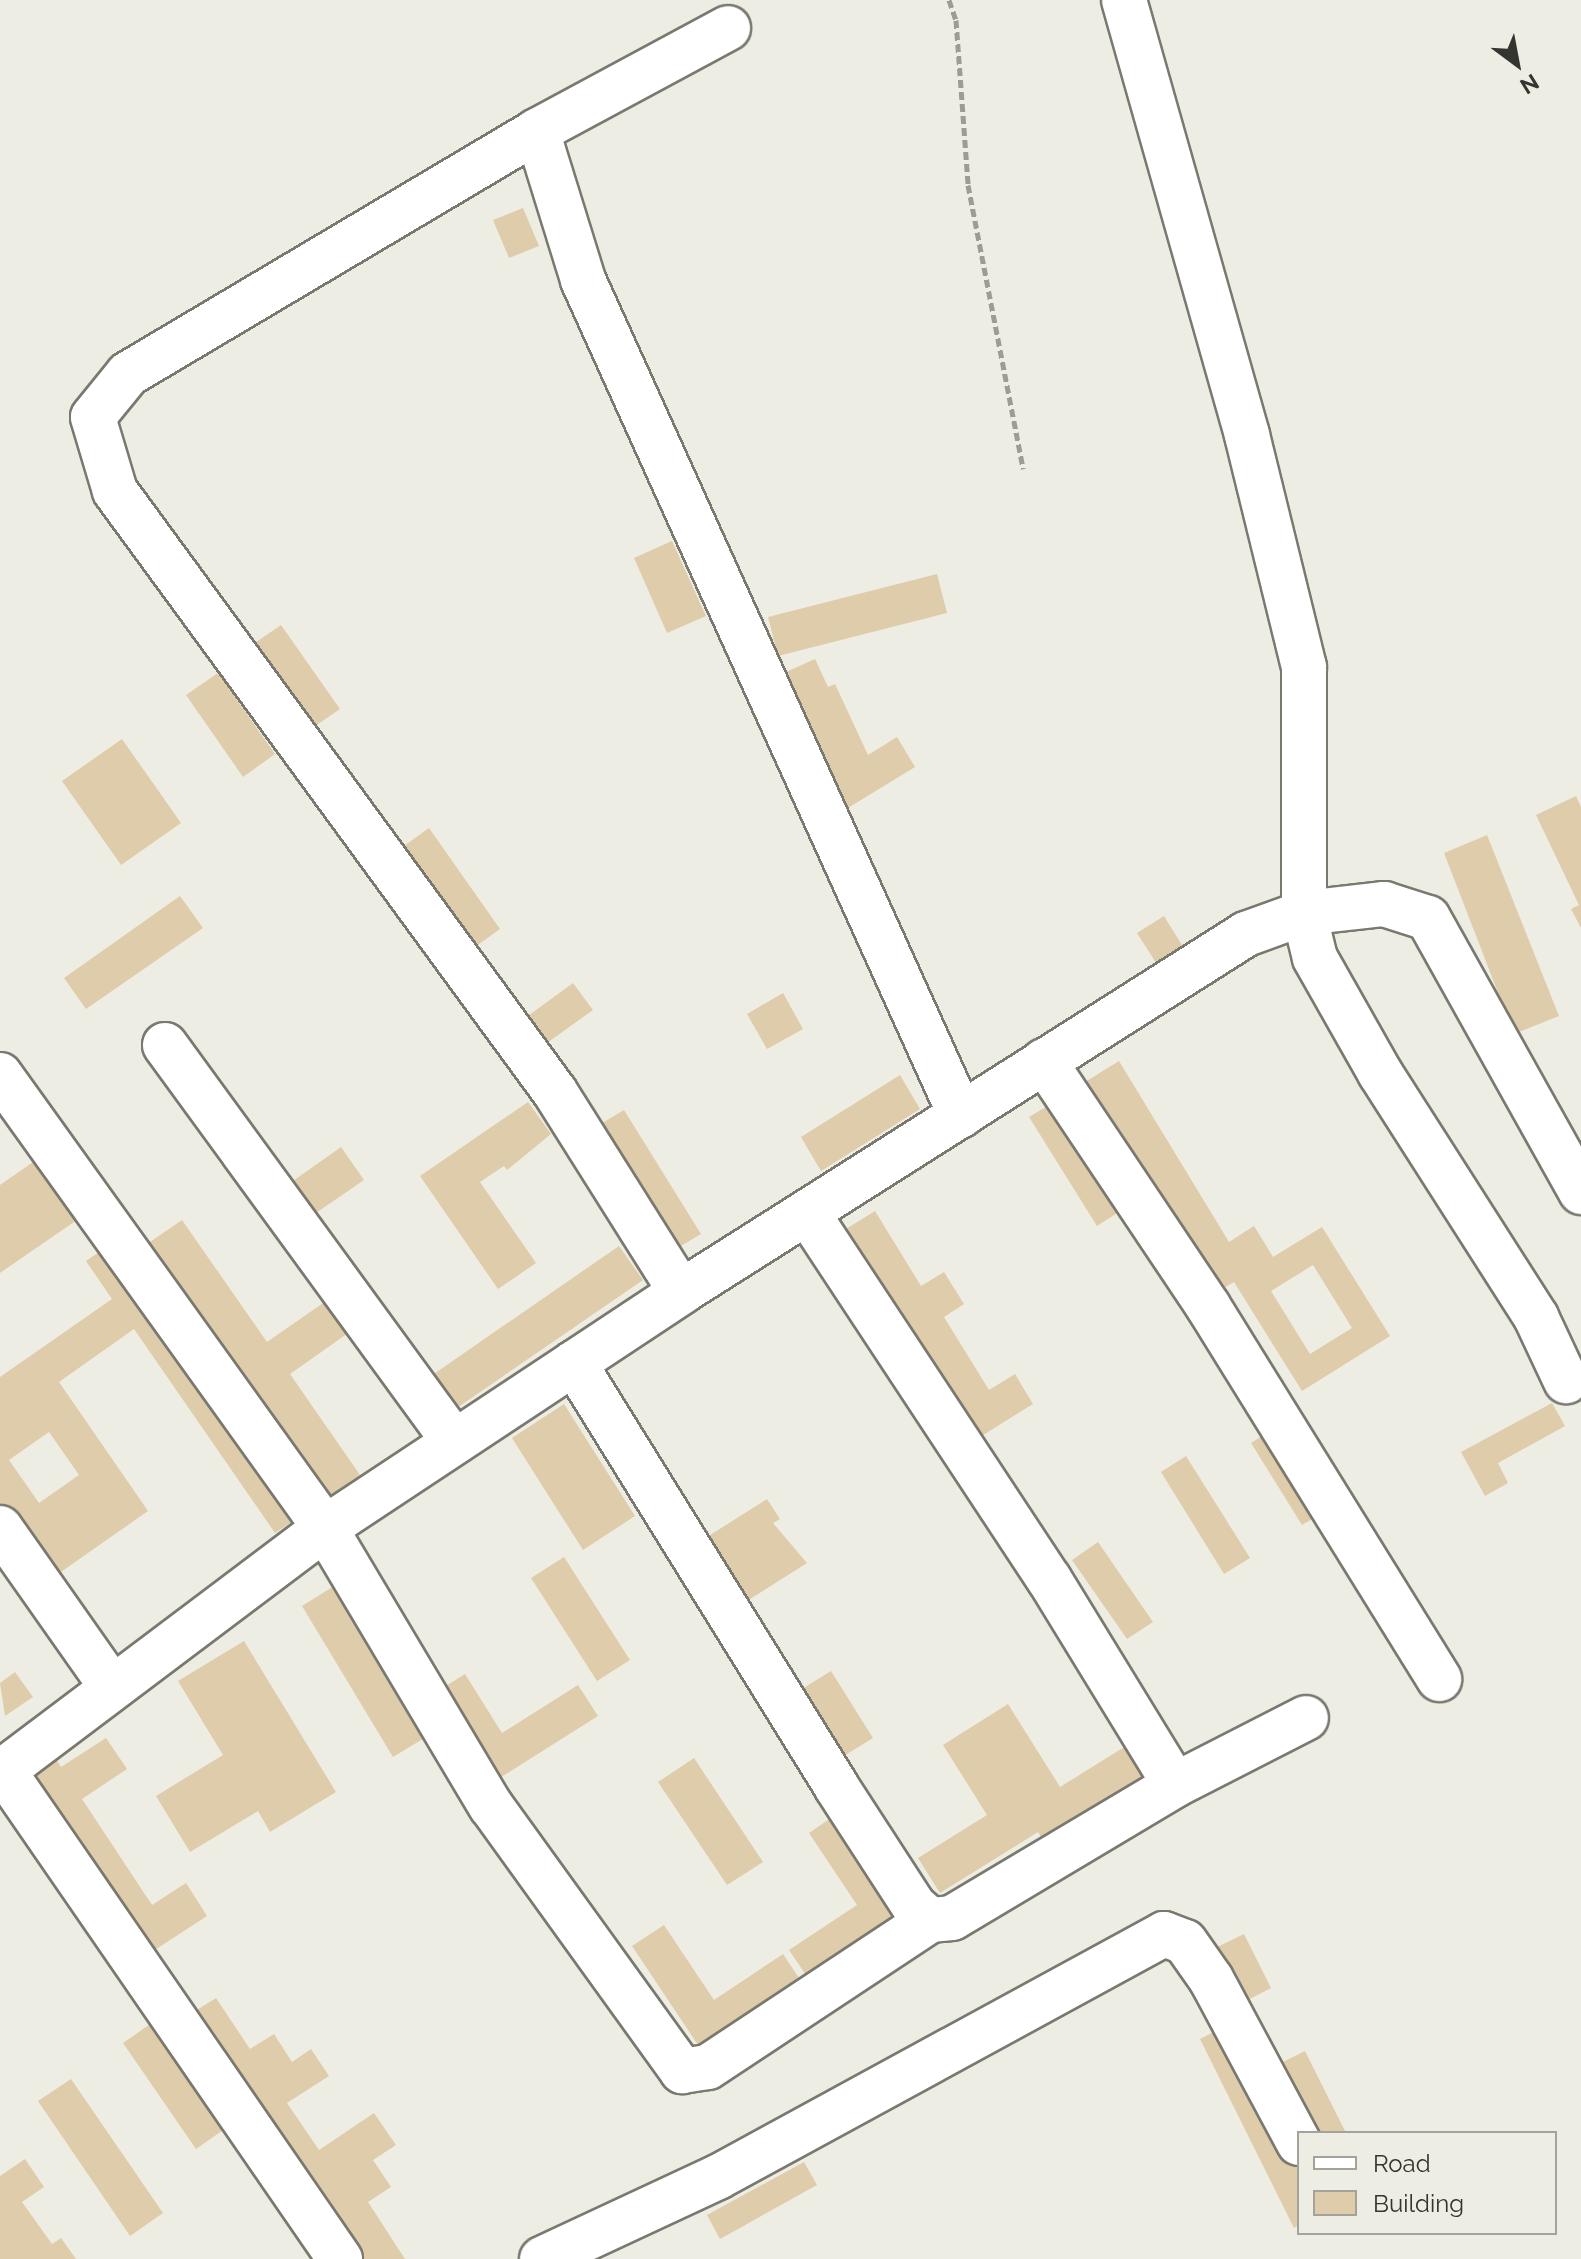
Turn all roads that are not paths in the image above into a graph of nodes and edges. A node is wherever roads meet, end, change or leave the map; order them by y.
1 (1124, 0) edge
2 (728, 28) dead end
3 (537, 131) junction
4 (1304, 913) junction
5 (165, 1045) dead end
6 (1044, 1061) junction
7 (0, 1075) edge
8 (961, 1116) junction
9 (1581, 1192) edge
10 (808, 1214) junction
11 (681, 1292) junction
12 (574, 1363) junction
13 (1566, 1381) dead end
14 (454, 1442) junction
15 (0, 1528) edge
16 (325, 1528) junction
17 (1439, 1679) dead end
18 (111, 1686) junction
19 (1306, 1718) dead end
20 (1, 1772) edge
21 (1175, 1785) junction
22 (930, 1920) junction
23 (1297, 2139) edge
24 (340, 2259) edge
25 (542, 2259) edge

1 - 4 street
2 - 3 street
3 - 8 street
3 - 11 street
4 - 6 street
4 - 9 street
4 - 13 street
5 - 14 street
6 - 8 street
6 - 17 street
7 - 16 street
8 - 10 street
10 - 11 street
10 - 21 street
11 - 12 street
12 - 14 street
12 - 22 street
14 - 16 street
15 - 18 street
16 - 18 street
16 - 22 street
18 - 20 street
19 - 21 street
20 - 24 street
21 - 22 street
23 - 25 street

